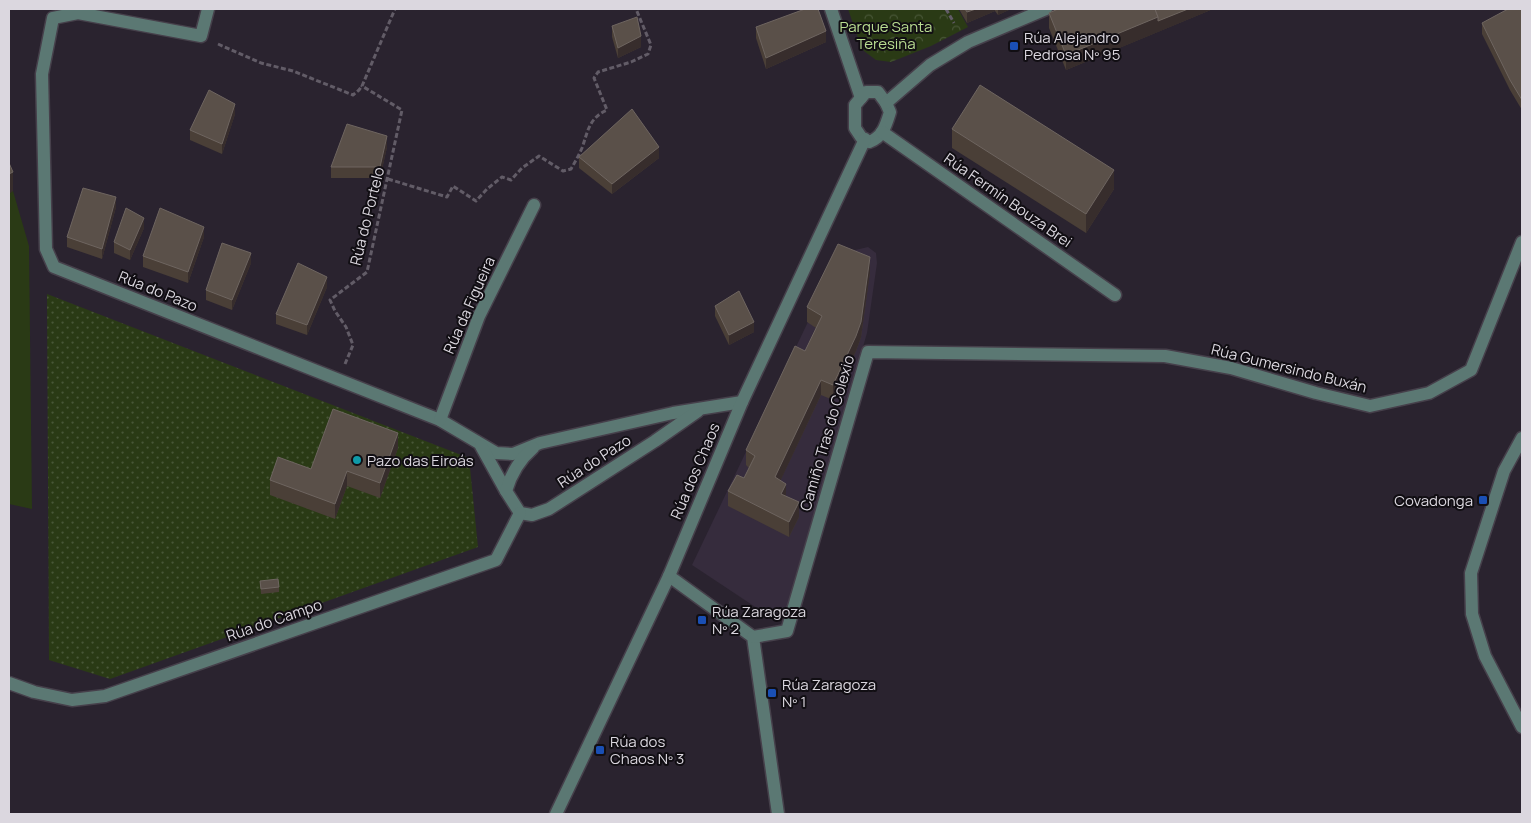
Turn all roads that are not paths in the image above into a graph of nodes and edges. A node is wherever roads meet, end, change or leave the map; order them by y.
1 (208, 9) edge
2 (831, 9) edge
3 (1046, 9) edge
4 (861, 98) junction
5 (886, 103) junction
6 (882, 132) junction
7 (864, 140) junction
8 (534, 205) dead end
9 (1522, 242) edge
10 (1115, 295) dead end
11 (1165, 356) joint
12 (742, 402) junction
13 (702, 408) junction
14 (440, 420) junction
15 (1522, 438) edge
16 (480, 443) junction
17 (540, 443) junction
18 (506, 491) junction
19 (520, 512) junction
20 (668, 576) junction
21 (753, 637) junction
22 (9, 683) edge
23 (1522, 727) edge
24 (556, 814) edge
25 (778, 814) edge

1 - 14 street, Rúa do Pazo
2 - 4 street
3 - 5 street
4 - 5 street
4 - 7 street
5 - 6 street
6 - 7 street
6 - 10 street, Rúa Fermín Bouza Brei
7 - 12 street, Rúa dos Chaos
8 - 14 street, Rúa da Figueira
9 - 11 street, Rúa Gumersindo Buxán
11 - 21 street, Camiño Tras do Colexio
12 - 13 street, Rúa do Pazo
12 - 20 street, Rúa dos Chaos
13 - 17 street, Rúa do Pazo
13 - 19 street, Rúa do Pazo
14 - 16 street, Rúa do Pazo
15 - 23 street
16 - 17 street, Rúa do Pazo
16 - 18 street
17 - 18 street, Rúa do Pazo
18 - 19 street
19 - 22 street, Rúa do Campo
20 - 21 street
20 - 24 street, Rúa dos Chaos
21 - 25 street

